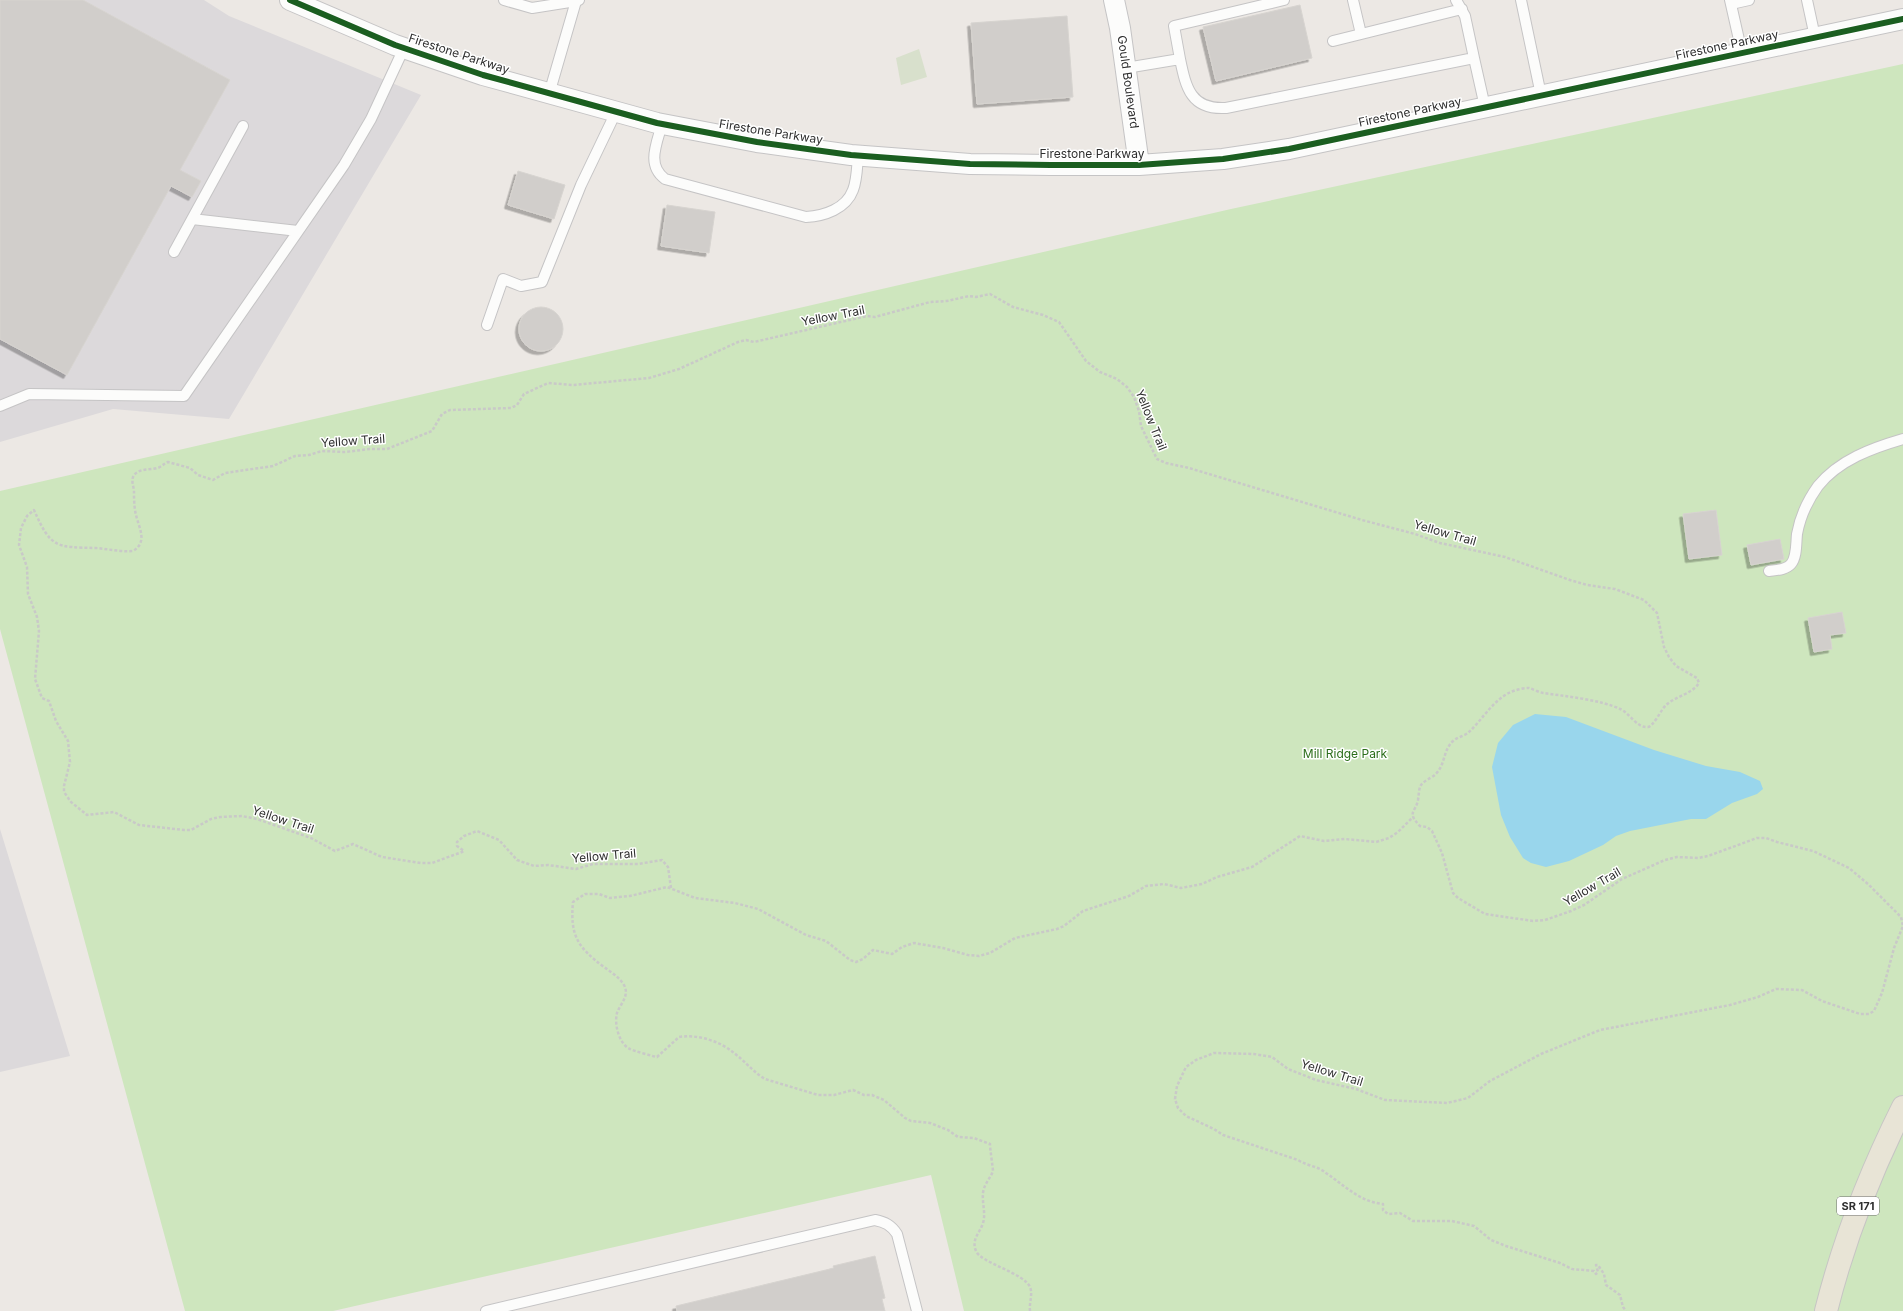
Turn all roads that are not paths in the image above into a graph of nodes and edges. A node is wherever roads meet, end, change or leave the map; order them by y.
1 (504, 0) edge
2 (577, 0) edge
3 (1114, 0) edge
4 (1284, 0) edge
5 (1353, 0) edge
6 (1456, 0) edge
7 (1521, 0) edge
8 (1749, 0) edge
9 (1807, 0) edge
10 (294, 1) edge
11 (1730, 2) edge
12 (1462, 9) junction
13 (1903, 19) edge
14 (1361, 34) junction
15 (1815, 37) junction
16 (1333, 41) dead end
17 (404, 48) junction
18 (1742, 53) junction
19 (1474, 58) junction
20 (1180, 59) junction
21 (1126, 68) junction
22 (549, 94) junction
23 (1541, 95) junction
24 (1485, 107) junction
25 (616, 112) junction
26 (662, 124) junction
27 (243, 126) dead end
28 (858, 156) junction
29 (1139, 165) junction
30 (192, 219) junction
31 (298, 231) junction
32 (174, 252) dead end
33 (487, 325) dead end
34 (0, 406) edge
35 (1903, 439) edge
36 (1769, 571) dead end
37 (1903, 1107) edge
38 (486, 1311) edge
39 (916, 1311) edge
40 (1826, 1311) edge

1 - 2 lane
2 - 22 lane
3 - 21 street, Gould Boulevard
4 - 20 lane
5 - 14 lane
6 - 12 lane
7 - 23 lane
8 - 11 lane
9 - 15 lane
10 - 17 street, Firestone Parkway
11 - 18 lane
12 - 14 lane
12 - 19 lane
13 - 15 street, Firestone Parkway
14 - 16 lane
15 - 18 street, Firestone Parkway
17 - 22 street, Firestone Parkway
17 - 31 lane
18 - 23 street, Firestone Parkway
19 - 20 lane
19 - 24 lane
20 - 21 lane
21 - 29 street, Gould Boulevard
22 - 25 street, Firestone Parkway
23 - 24 street, Firestone Parkway
24 - 29 street, Firestone Parkway
25 - 26 street, Firestone Parkway
25 - 33 lane
26 - 28 street, Firestone Parkway
26 - 28 lane
27 - 30 lane
28 - 29 street, Firestone Parkway
30 - 31 lane
30 - 32 lane
31 - 34 lane
35 - 36 lane
37 - 40 main road, SR 171
38 - 39 lane

